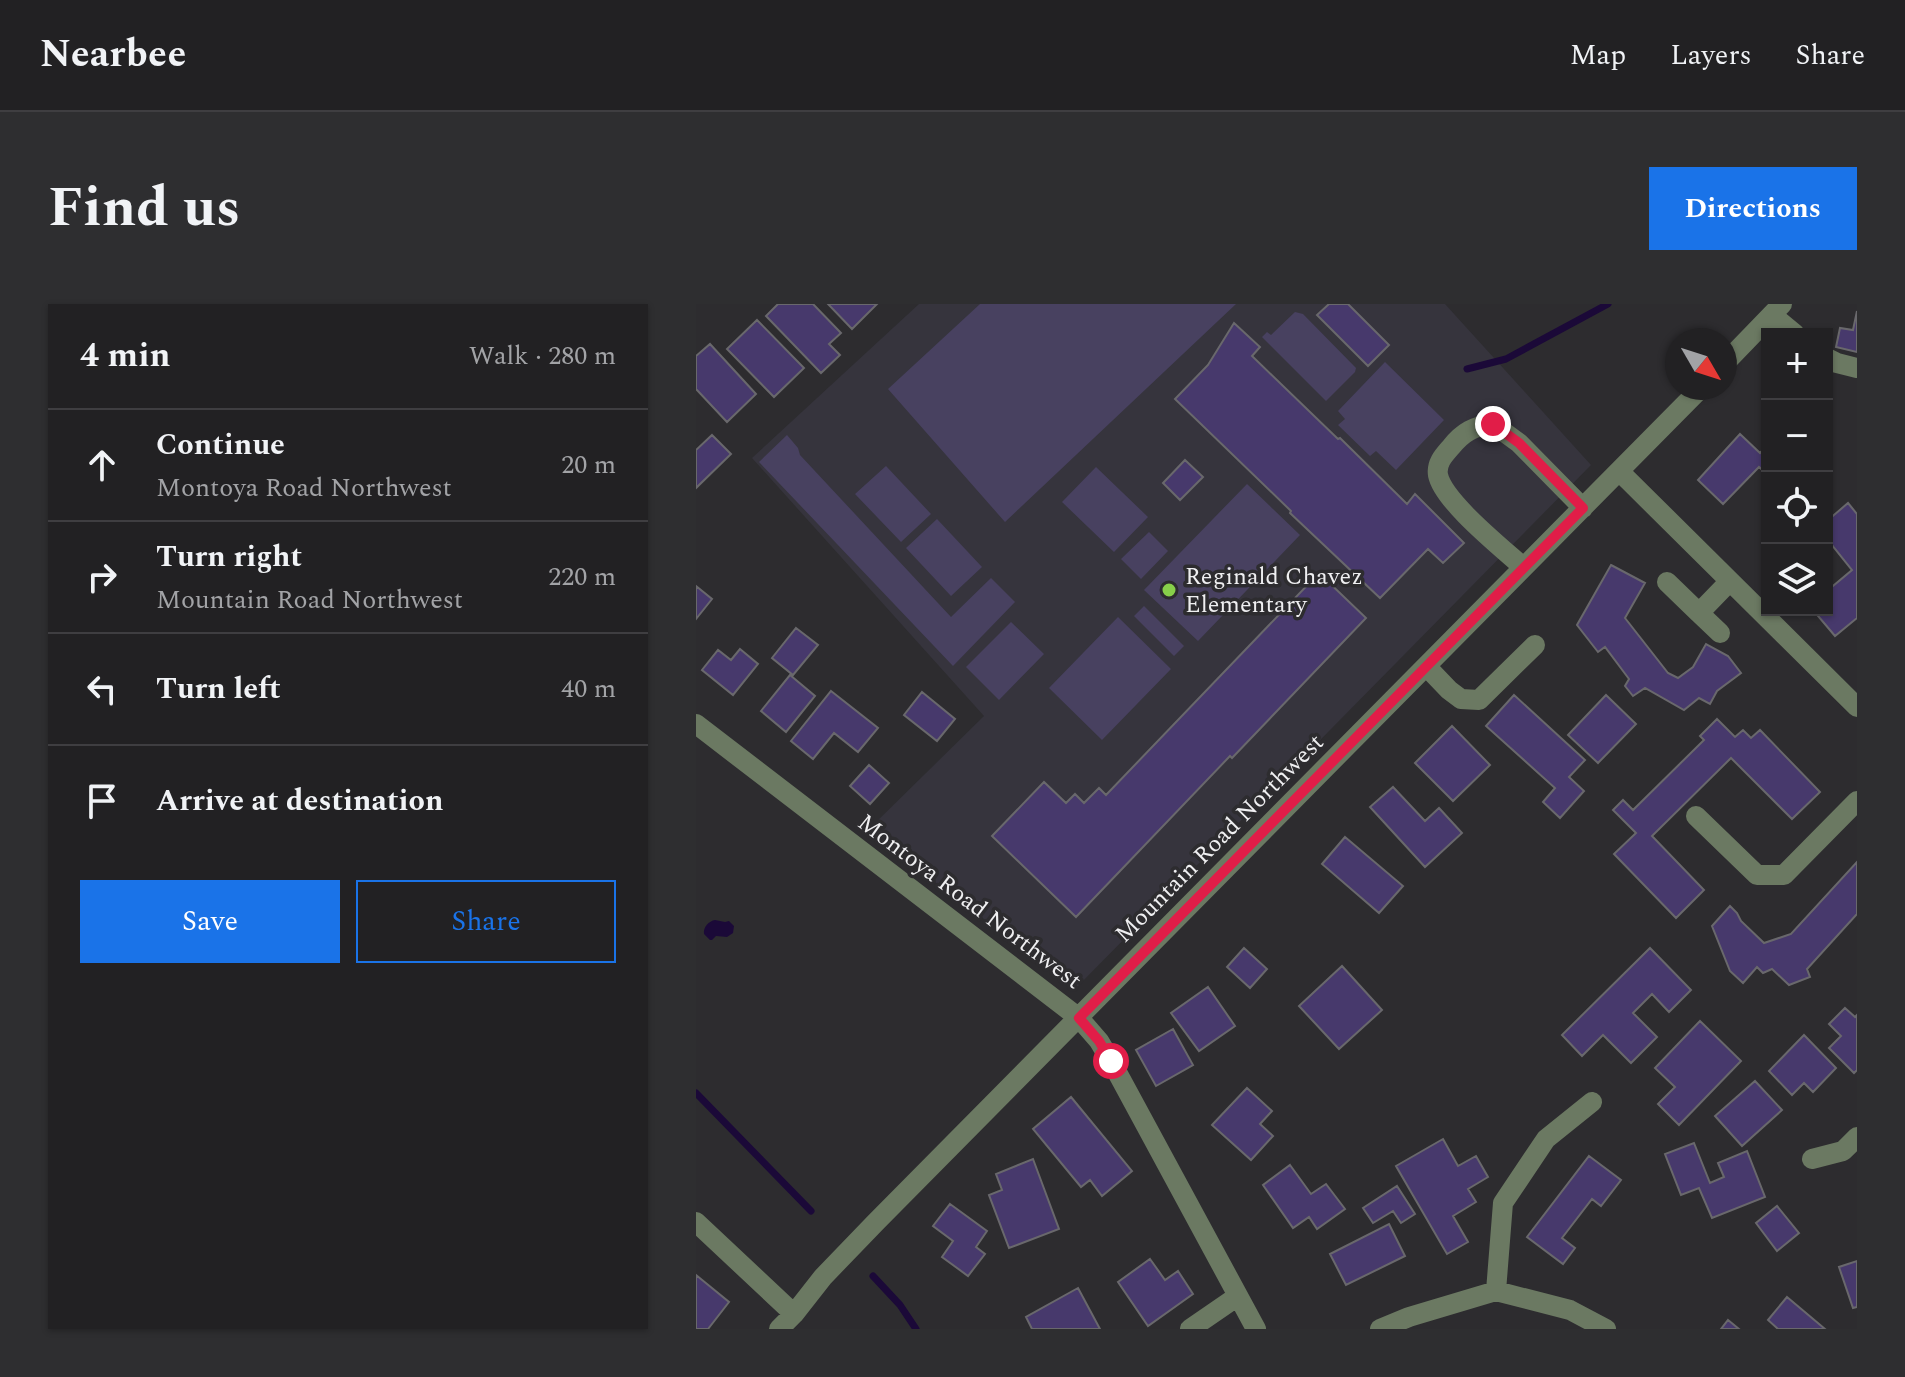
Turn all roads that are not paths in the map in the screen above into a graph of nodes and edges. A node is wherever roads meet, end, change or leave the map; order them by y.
1 (1777, 310) edge
2 (1790, 328) edge
3 (1737, 351) edge
4 (1833, 361) edge
5 (1857, 368) edge
6 (1689, 400) edge
7 (1620, 472) junction
8 (1583, 508) junction
9 (1523, 567) junction
10 (1730, 581) junction
11 (1667, 582) dead end
12 (1699, 613) junction
13 (1720, 633) dead end
14 (1535, 645) dead end
15 (1426, 666) junction
16 (1857, 707) edge
17 (696, 724) edge
18 (1857, 801) edge
19 (1696, 816) dead end
20 (1079, 1018) junction
21 (1592, 1102) dead end
22 (1857, 1137) edge
23 (1812, 1159) dead end
24 (696, 1222) edge
25 (1496, 1291) junction
26 (1238, 1296) junction
27 (794, 1314) junction
28 (779, 1329) edge
29 (1190, 1329) edge
30 (1256, 1329) edge
31 (1380, 1329) edge
32 (1606, 1329) edge

1 - 2 street
1 - 3 street
4 - 5 street
6 - 7 street, Mountain Road Northwest
7 - 8 street, Mountain Road Northwest
7 - 10 street
8 - 9 street, Mountain Road Northwest
8 - 9 street
9 - 15 street, Mountain Road Northwest
10 - 12 street
10 - 16 street
11 - 12 street
12 - 13 street
14 - 15 street
15 - 20 street, Mountain Road Northwest
17 - 20 street, Montoya Road Northwest
18 - 19 street
20 - 26 street, Montoya Road Northwest
20 - 27 street, Mountain Road Northwest
21 - 25 street
22 - 23 street
24 - 27 street
25 - 31 street
25 - 32 street
26 - 29 street
26 - 30 street, Montoya Road Northwest
27 - 28 street, Mountain Road Northwest

